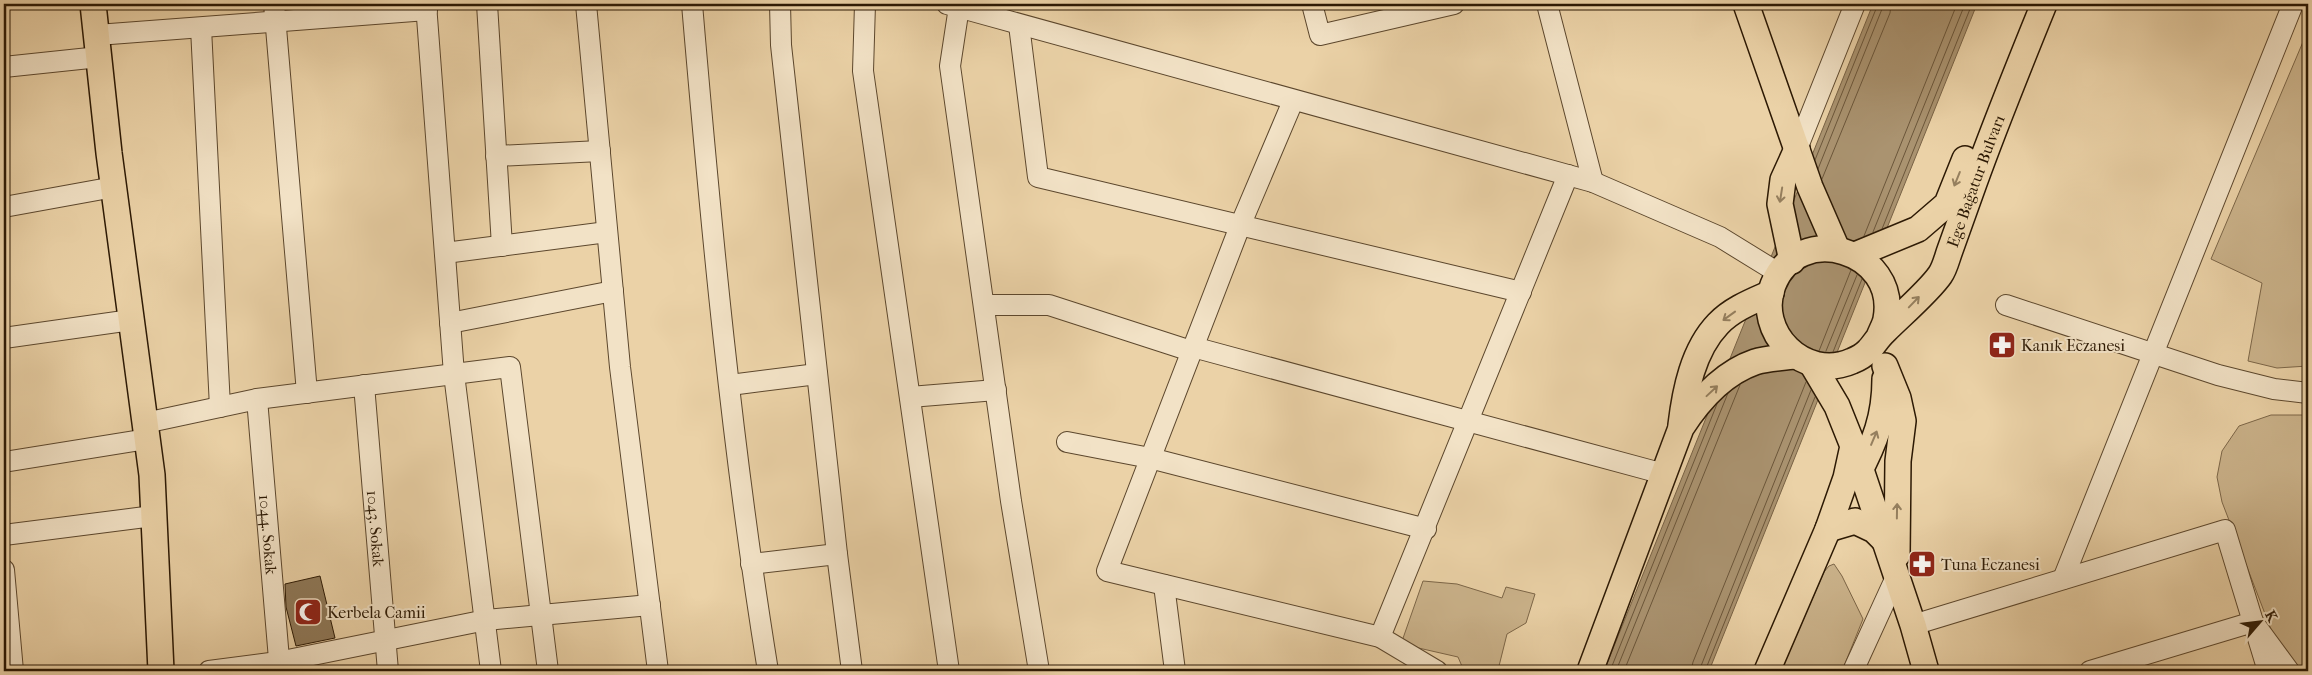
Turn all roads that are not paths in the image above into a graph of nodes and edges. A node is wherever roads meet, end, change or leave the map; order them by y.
1 (93, 4) edge
2 (487, 4) edge
3 (586, 4) edge
4 (692, 4) edge
5 (780, 4) edge
6 (865, 4) edge
7 (1312, 4) edge
8 (1454, 4) edge
9 (1546, 4) edge
10 (1746, 4) edge
11 (1855, 4) edge
12 (2028, 4) edge
13 (2044, 4) edge
14 (2294, 4) edge
15 (953, 5) edge
16 (426, 7) edge
17 (275, 13) edge
18 (1019, 25) junction
19 (201, 28) junction
20 (98, 46) junction
21 (4, 67) edge
22 (1293, 101) junction
23 (1797, 149) junction
24 (600, 151) junction
25 (496, 156) junction
26 (1568, 175) junction
27 (1593, 182) junction
28 (114, 187) junction
29 (4, 207) edge
30 (1240, 226) junction
31 (607, 232) junction
32 (502, 246) junction
33 (1846, 252) junction
34 (445, 253) junction
35 (1781, 276) junction
36 (613, 291) junction
37 (1521, 292) junction
38 (984, 305) junction
39 (2006, 305) dead end
40 (131, 320) junction
41 (450, 323) junction
42 (4, 338) edge
43 (1877, 339) junction
44 (1192, 349) junction
45 (2154, 353) junction
46 (1803, 360) junction
47 (1885, 366) junction
48 (454, 374) junction
49 (817, 374) junction
50 (730, 384) junction
51 (364, 385) junction
52 (996, 390) junction
53 (307, 393) junction
54 (2308, 394) edge
55 (910, 397) junction
56 (257, 399) junction
57 (220, 407) junction
58 (1469, 421) junction
59 (1681, 428) junction
60 (146, 431) junction
61 (1067, 442) dead end
62 (1857, 457) junction
63 (1150, 458) junction
64 (4, 462) edge
65 (1664, 474) junction
66 (153, 516) junction
67 (1828, 528) junction
68 (1426, 529) junction
69 (4, 535) edge
70 (1885, 541) junction
71 (837, 554) junction
72 (751, 564) junction
73 (4, 570) edge
74 (1896, 577) junction
75 (2063, 579) junction
76 (1164, 585) junction
77 (650, 605) junction
78 (541, 614) junction
79 (486, 620) junction
80 (2253, 622) junction
81 (1913, 625) junction
82 (1380, 638) junction
83 (384, 641) junction
84 (279, 666) edge
85 (13, 671) edge
86 (161, 671) edge
87 (209, 671) edge
88 (388, 671) edge
89 (491, 671) edge
90 (548, 671) edge
91 (658, 671) edge
92 (768, 671) edge
93 (852, 671) edge
94 (949, 671) edge
95 (1039, 671) edge
96 (1175, 671) edge
97 (1437, 671) edge
98 (1590, 671) edge
99 (1766, 671) edge
100 (1853, 671) edge
101 (1926, 671) edge
102 (2090, 671) edge
103 (2268, 671) edge
104 (2289, 671) edge

1 - 20 main road
2 - 25 street
3 - 24 street
4 - 50 street
5 - 49 street
6 - 55 street
7 - 8 street
9 - 27 street
10 - 23 main road
11 - 23 street
12 -> 33 main road, Ege Bağatur Bulvarı
43 -> 13 main road, Ege Bağatur Bulvarı
14 - 45 street
15 - 18 street
15 - 38 street
16 - 17 street
16 - 34 street
17 - 19 street
17 - 53 street
18 - 22 street
18 - 30 street
19 - 20 street
19 - 57 street
20 - 21 street
20 - 28 main road
22 - 26 street
22 - 30 street
23 - 33 main road
23 -> 35 main road
24 - 25 street
24 - 31 street
25 - 32 street
26 - 27 street
26 - 37 street
27 - 35 street
28 - 29 street
28 - 40 main road
30 - 37 street
30 - 44 street
31 - 32 street
31 - 36 street
32 - 34 street
33 - 35 main road
33 - 43 main road
34 - 41 street
35 - 46 main road
35 -> 59 main road
36 - 41 street
36 - 77 street
37 - 58 street
38 - 44 street
38 - 52 street
39 - 45 street
40 - 42 street
40 - 60 main road
41 - 48 street
43 - 46 main road
43 - 47 main road
44 - 58 street
44 - 63 street
45 - 54 street
45 - 75 street
59 -> 46 main road
46 - 62 main road
62 -> 47 main road
74 -> 47 main road
48 - 51 street
48 - 78 street
48 - 79 street
49 - 50 street
49 - 71 street
50 - 72 street
51 - 53 street
51 - 83 street, 1043. Sokak
52 - 55 street
52 - 95 street
53 - 56 street
55 - 94 street
56 - 57 street
56 - 84 street, 1044. Sokak
57 - 60 street
58 - 65 street
58 - 68 street
59 - 65 main road
60 - 64 street
60 - 66 main road
61 - 63 street
62 - 67 main road
62 - 70 main road
63 - 68 street
63 - 76 street
65 - 98 main road
66 - 69 street
66 - 86 main road
67 - 70 main road
67 - 99 main road
68 - 82 street
70 - 74 main road
71 - 72 street
71 - 93 street
72 - 92 street
73 - 85 street
74 - 81 main road
74 - 100 street
75 - 80 street
75 - 81 street
76 - 82 street
76 - 96 street
77 - 78 street
77 - 91 street
78 - 79 street
78 - 90 street
79 - 83 street
79 - 89 street
80 - 102 street
80 - 103 street
80 - 104 street
81 - 101 main road
82 - 97 street
83 - 84 street
83 - 88 street, 1043. Sokak
84 - 87 street

